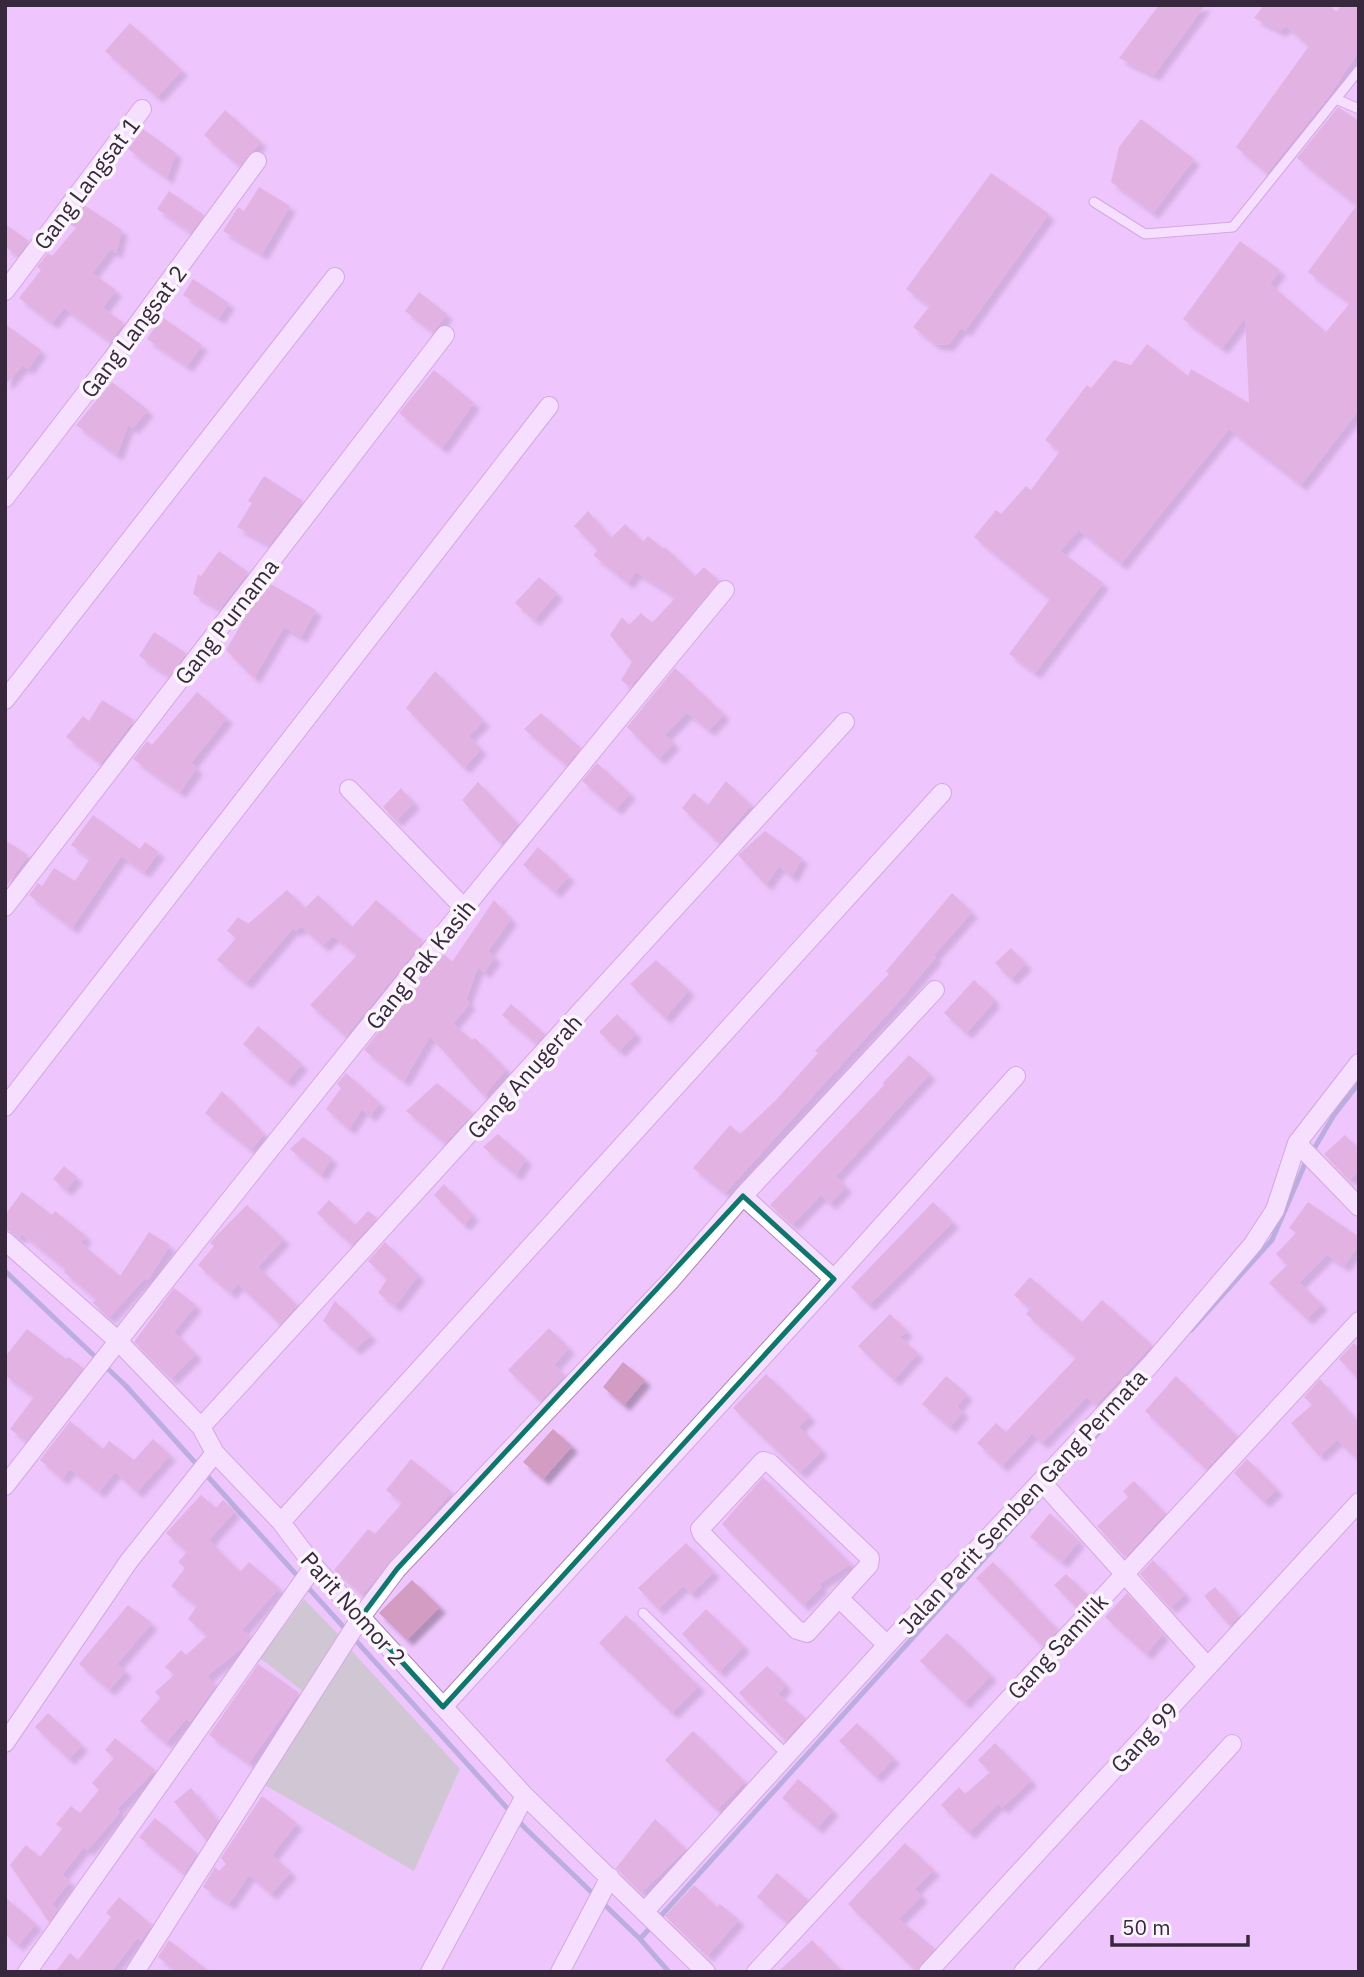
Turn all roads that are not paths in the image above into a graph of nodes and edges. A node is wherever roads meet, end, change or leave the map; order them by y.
1 (1359, 70) edge
2 (1336, 99) junction
3 (142, 109) dead end
4 (1359, 109) edge
5 (257, 161) dead end
6 (1094, 202) dead end
7 (335, 277) dead end
8 (5, 291) edge
9 (446, 335) dead end
10 (549, 406) dead end
11 (5, 498) edge
12 (726, 590) dead end
13 (5, 700) edge
14 (845, 722) dead end
15 (349, 789) dead end
16 (942, 793) dead end
17 (5, 906) edge
18 (465, 909) junction
19 (935, 990) dead end
20 (1359, 1063) edge
21 (1016, 1076) dead end
22 (5, 1107) edge
23 (1297, 1143) junction
24 (743, 1196) junction
25 (1359, 1207) edge
26 (5, 1241) edge
27 (834, 1279) junction
28 (1359, 1321) edge
29 (116, 1340) junction
30 (201, 1427) junction
31 (215, 1453) junction
32 (1041, 1481) junction
33 (5, 1486) edge
34 (1359, 1502) edge
35 (281, 1522) junction
36 (314, 1566) junction
37 (1125, 1573) junction
38 (839, 1598) junction
39 (643, 1613) dead end
40 (361, 1617) junction
41 (887, 1645) junction
42 (1208, 1667) junction
43 (443, 1707) junction
44 (5, 1743) edge
45 (1232, 1744) dead end
46 (788, 1756) junction
47 (525, 1796) junction
48 (610, 1877) junction
49 (645, 1911) junction
50 (27, 1972) edge
51 (135, 1972) edge
52 (430, 1972) edge
53 (559, 1972) edge
54 (706, 1972) edge
55 (756, 1972) edge
56 (928, 1972) edge
57 (1023, 1972) edge

1 - 2 lane
2 - 4 lane
2 - 6 lane
3 - 8 street, Gang Langsat 1
5 - 11 street, Gang Langsat 2
7 - 13 street
9 - 17 street, Gang Purnama
10 - 22 street
12 - 18 street, Gang Pak Kasih
14 - 30 street, Gang Anugerah
15 - 18 street
16 - 35 street
18 - 29 street, Gang Pak Kasih
19 - 24 street
20 - 23 street, Jalan Parit Semben Gang Permata
21 - 27 street
23 - 25 street
23 - 32 street, Jalan Parit Semben Gang Permata
24 - 27 street
24 - 40 street
26 - 29 street, Parit Nomor 2
27 - 43 street
28 - 37 street, Gang Samilik
29 - 30 street, Parit Nomor 2
29 - 33 street, Gang Pak Kasih
30 - 31 street, Parit Nomor 2
31 - 35 street, Parit Nomor 2
31 - 44 street
32 - 37 street
32 - 41 street, Jalan Parit Semben Gang Permata
34 - 42 street, Gang 99
35 - 36 street, Parit Nomor 2
36 - 40 street, Parit Nomor 2
36 - 50 street
37 - 42 street
37 - 55 street, Gang Samilik
38 - 38 street
38 - 41 street
39 - 46 lane
40 - 43 street, Parit Nomor 2
40 - 51 street
41 - 46 street, Jalan Parit Semben Gang Permata
42 - 56 street, Gang 99
43 - 47 street, Parit Nomor 2
45 - 57 street
46 - 49 street, Jalan Parit Semben Gang Permata
47 - 48 street, Parit Nomor 2
47 - 52 street
48 - 49 street, Parit Nomor 2
48 - 53 street
49 - 54 street, Parit Nomor 2

